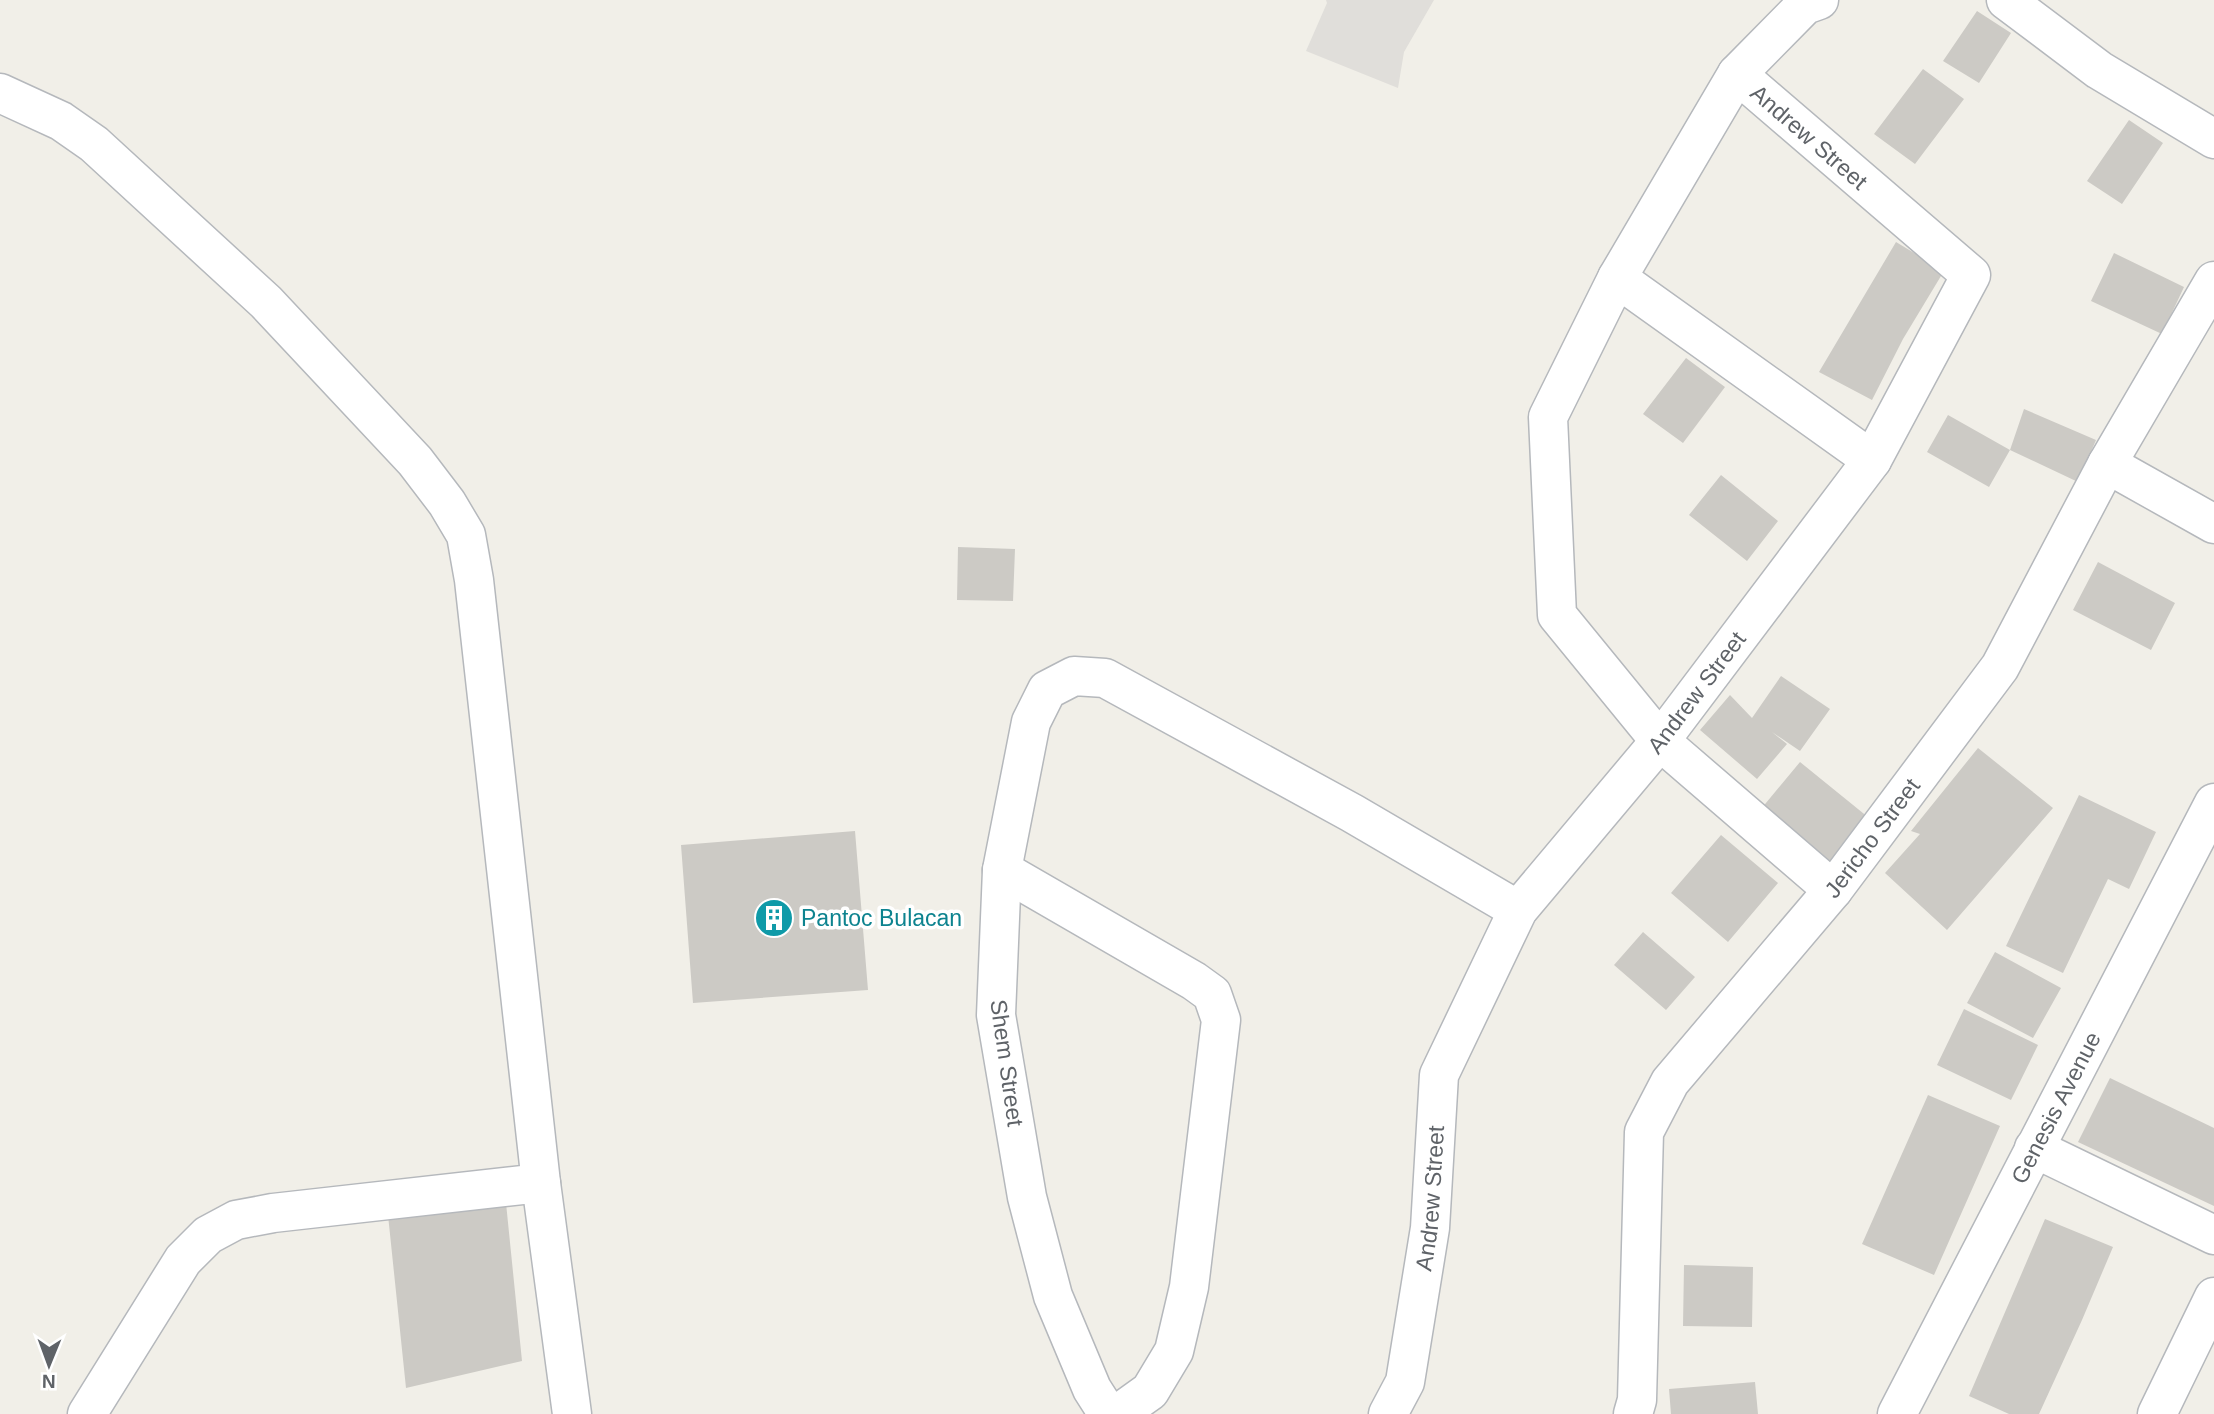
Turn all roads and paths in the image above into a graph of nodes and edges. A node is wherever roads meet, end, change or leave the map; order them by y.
1 (1819, 0) edge
2 (2006, 0) edge
3 (1737, 74) junction
4 (0, 93) edge
5 (2214, 139) edge
6 (1617, 278) junction
7 (2214, 281) edge
8 (1872, 460) junction
9 (2107, 464) junction
10 (2214, 524) edge
11 (1660, 741) junction
12 (2214, 803) edge
13 (1002, 870) junction
14 (1833, 890) junction
15 (1518, 910) junction
16 (2035, 1148) junction
17 (541, 1183) junction
18 (2214, 1235) edge
19 (2214, 1297) edge
20 (87, 1414) edge
21 (572, 1414) edge
22 (1108, 1414) edge
23 (1118, 1414) edge
24 (1388, 1414) edge
25 (1633, 1414) edge
26 (1897, 1414) edge
27 (2157, 1414) edge

1 - 3 street
2 - 5 street
3 - 6 street
3 - 8 street, Andrew Street
4 - 17 street
6 - 8 street
6 - 11 street
7 - 9 street, Jericho Street
8 - 11 street, Andrew Street
9 - 10 street
9 - 14 street, Jericho Street
11 - 14 street
11 - 15 street, Andrew Street
12 - 16 street, Genesis Avenue
13 - 15 street, Shem Street
13 - 22 street, Shem Street
13 - 23 street
14 - 25 street, Jericho Street
15 - 24 street, Andrew Street
16 - 18 street
16 - 26 street, Genesis Avenue
17 - 20 street
17 - 21 street
19 - 27 street

